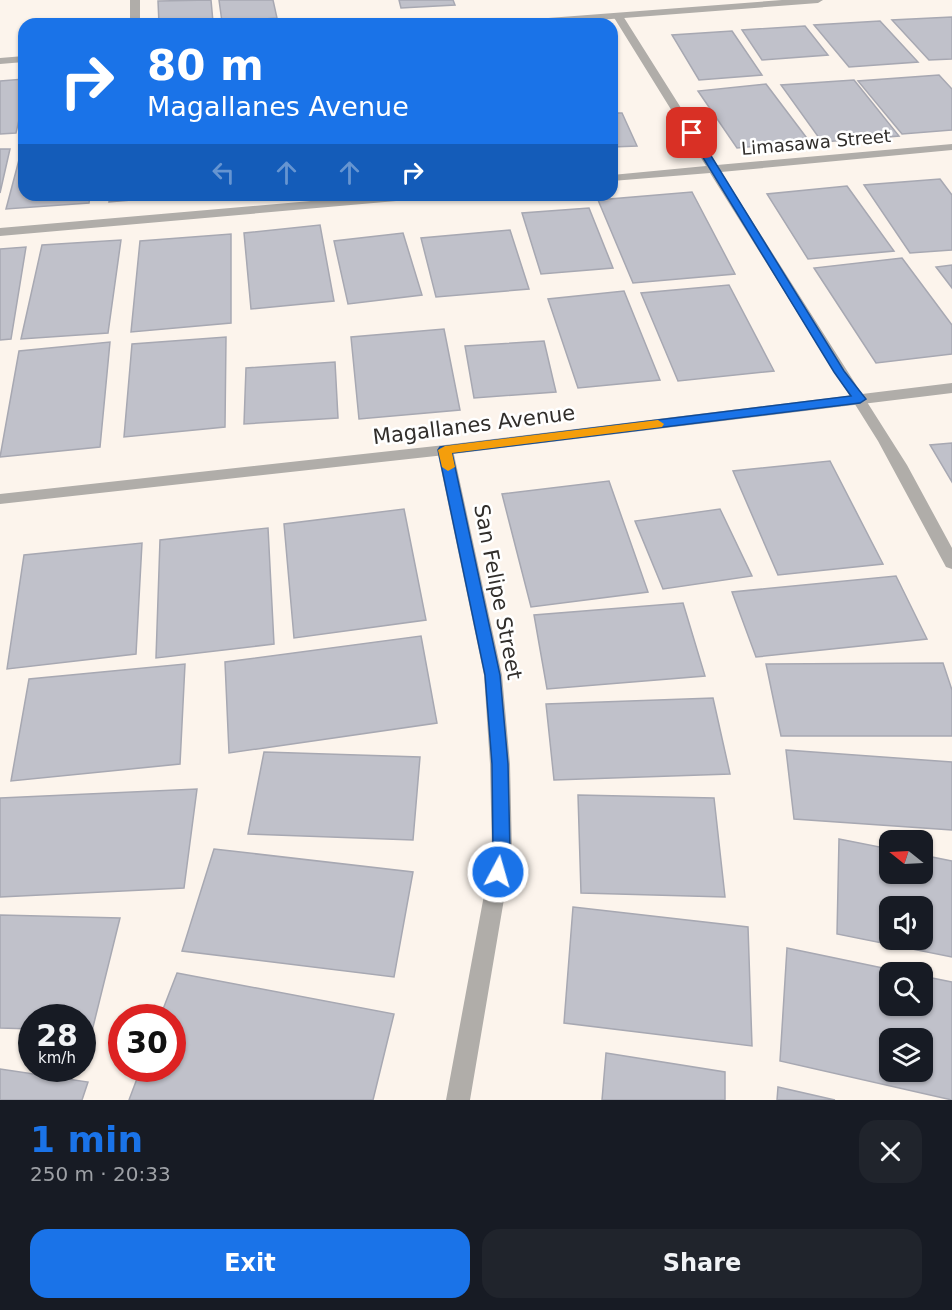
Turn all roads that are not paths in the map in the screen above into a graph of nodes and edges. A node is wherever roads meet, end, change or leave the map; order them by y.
1 (135, 0) edge
2 (818, 0) edge
3 (618, 16) junction
4 (135, 18) edge
5 (591, 18) edge
6 (18, 60) edge
7 (0, 61) edge
8 (952, 147) edge
9 (715, 169) junction
10 (618, 177) edge
11 (351, 201) edge
12 (0, 232) edge
13 (952, 388) edge
14 (860, 399) junction
15 (445, 450) junction
16 (0, 499) edge
17 (952, 563) edge
18 (458, 1100) edge

1 - 4 street
2 - 3 street
3 - 5 street
3 - 9 street
6 - 7 street
8 - 9 street, Limasawa Street
9 - 10 street, Limasawa Street
9 - 14 street
11 - 12 street
13 - 14 street, Magallanes Avenue
14 - 15 street, Magallanes Avenue
14 - 17 street
15 - 16 street, Magallanes Avenue
15 - 18 street, San Felipe Street

